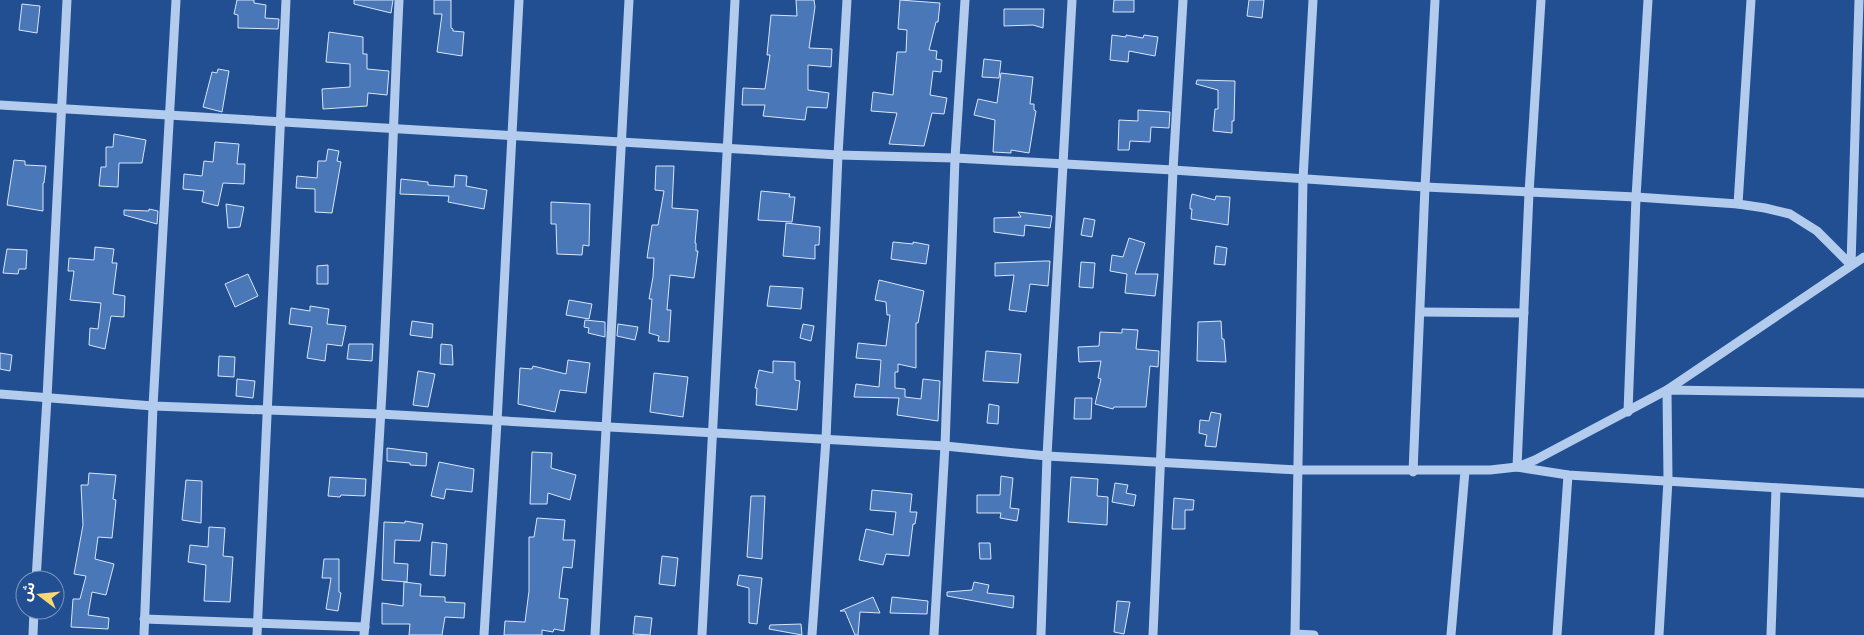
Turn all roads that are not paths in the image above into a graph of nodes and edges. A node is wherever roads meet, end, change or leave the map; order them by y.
1 (67, 0) edge
2 (176, 0) edge
3 (286, 0) edge
4 (399, 0) edge
5 (519, 0) edge
6 (629, 0) edge
7 (735, 0) edge
8 (847, 0) edge
9 (964, 0) edge
10 (1072, 0) edge
11 (1183, 0) edge
12 (1313, 0) edge
13 (1435, 0) edge
14 (1541, 0) edge
15 (1648, 0) edge
16 (1752, 0) edge
17 (1859, 0) edge
18 (0, 105) edge
19 (62, 109) junction
20 (170, 114) junction
21 (282, 120) junction
22 (393, 128) junction
23 (512, 136) junction
24 (623, 142) junction
25 (728, 148) junction
26 (838, 155) junction
27 (955, 158) junction
28 (1064, 165) junction
29 (1173, 170) junction
30 (1303, 179) junction
31 (1425, 187) junction
32 (1529, 193) junction
33 (1636, 197) junction
34 (1738, 204) junction
35 (1864, 257) edge
36 (1851, 265) junction
37 (1421, 312) junction
38 (1524, 313) junction
39 (1668, 390) junction
40 (1864, 393) edge
41 (0, 394) edge
42 (47, 398) junction
43 (153, 406) junction
44 (268, 410) junction
45 (1628, 412) junction
46 (380, 414) junction
47 (497, 422) junction
48 (607, 427) junction
49 (712, 434) junction
50 (826, 439) junction
51 (945, 446) junction
52 (1047, 456) junction
53 (1161, 463) junction
54 (1517, 467) junction
55 (1298, 470) junction
56 (1465, 471) junction
57 (1413, 472) junction
58 (1568, 475) junction
59 (1668, 480) junction
60 (1776, 488) junction
61 (1864, 493) edge
62 (37, 570) edge
63 (144, 619) junction
64 (34, 620) edge
65 (258, 622) junction
66 (364, 631) edge
67 (33, 635) edge
68 (144, 635) edge
69 (257, 635) edge
70 (484, 635) edge
71 (596, 635) edge
72 (702, 635) edge
73 (812, 635) edge
74 (934, 635) edge
75 (1041, 635) edge
76 (1153, 635) edge
77 (1295, 635) edge
78 (1314, 635) edge
79 (1451, 635) edge
80 (1557, 635) edge
81 (1659, 635) edge
82 (1771, 635) edge

1 - 19 street
2 - 20 street
3 - 21 street
4 - 22 street
5 - 23 street
6 - 24 street
7 - 25 street
8 - 26 street
9 - 27 street
10 - 28 street
11 - 29 street
12 - 30 street
13 - 31 street
14 - 32 street
15 - 33 street
16 - 34 street
17 - 36 street
18 - 19 street
19 - 20 street
19 - 42 street
20 - 21 street
20 - 43 street
21 - 22 street
21 - 44 street
22 - 23 street
22 - 46 street
23 - 24 street
23 - 47 street
24 - 25 street
24 - 48 street
25 - 26 street
25 - 49 street
26 - 27 street
26 - 50 street
27 - 28 street
27 - 51 street
28 - 29 street
28 - 52 street
29 - 30 street
29 - 53 street
30 - 31 street
30 - 55 street
31 - 32 street
31 - 37 street
32 - 33 street
32 - 38 street
33 - 34 street
33 - 45 street
34 - 36 street
35 - 36 street
36 - 39 street
37 - 38 street
37 - 57 street
38 - 54 street
39 - 40 street
39 - 45 street
39 - 59 street
41 - 42 street
42 - 43 street
42 - 62 street
43 - 44 street
43 - 63 street
44 - 46 street
44 - 65 street
45 - 54 street
46 - 47 street
46 - 66 street
47 - 48 street
47 - 70 street
48 - 49 street
48 - 71 street
49 - 50 street
49 - 72 street
50 - 51 street
50 - 73 street
51 - 52 street
51 - 74 street
52 - 53 street
52 - 75 street
53 - 55 street
53 - 76 street
54 - 56 street
54 - 58 street
55 - 57 street
55 - 77 street
56 - 57 street
56 - 79 street
58 - 59 street
58 - 80 street
59 - 60 street
59 - 81 street
60 - 61 street
60 - 82 street
63 - 65 street
63 - 68 street
64 - 67 street
65 - 66 street
65 - 69 street
77 - 78 street

